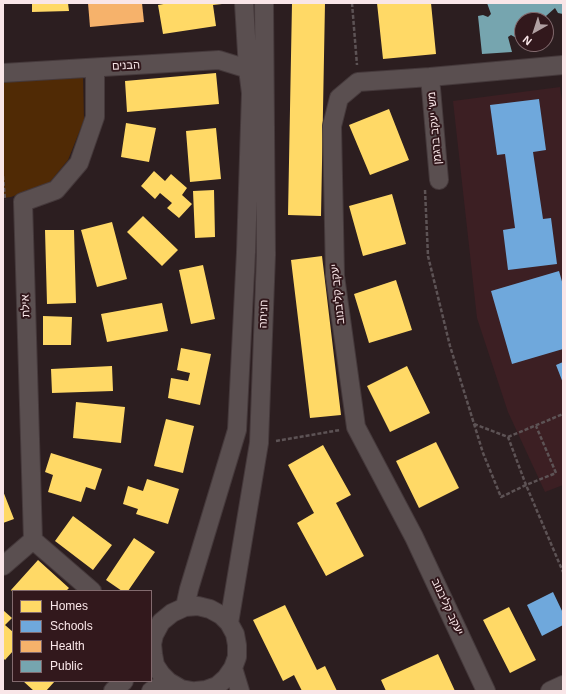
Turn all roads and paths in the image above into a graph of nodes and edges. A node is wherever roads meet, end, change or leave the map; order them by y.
1 (244, 3) edge
2 (264, 3) edge
3 (352, 3) edge
4 (563, 65) edge
5 (95, 68) junction
6 (248, 69) junction
7 (3, 73) edge
8 (430, 77) junction
9 (358, 82) junction
10 (3, 176) edge
11 (432, 185) joint
12 (6, 207) dead end
13 (563, 414) edge
14 (474, 423) junction
15 (536, 426) junction
16 (356, 427) junction
17 (508, 437) junction
18 (259, 443) junction
19 (526, 485) junction
20 (33, 540) junction
21 (3, 566) edge
22 (563, 572) edge
23 (91, 590) edge
24 (185, 607) junction
25 (229, 624) junction
26 (152, 655) edge
27 (233, 668) junction
28 (123, 682) edge
29 (169, 682) junction
30 (563, 685) edge
31 (113, 691) edge
32 (151, 691) edge
33 (192, 691) edge
34 (196, 691) edge
35 (240, 691) edge
36 (486, 691) edge
37 (550, 691) edge

1 - 6 street, חניתה
2 - 18 street, חניתה
3 - 9 path
4 - 8 street
5 - 6 street, הבנים
5 - 7 street, הבנים
5 - 20 street, אילת
6 - 24 street, חניתה
8 - 9 street
8 - 11 street, מש' יעקב ברגמן
9 - 16 street, יעקב קליבנוב
10 - 12 path
11 - 14 path
13 - 15 path
14 - 17 path
14 - 19 path
15 - 17 path
15 - 19 path
16 - 18 path
16 - 36 street, יעקב קליבנוב
17 - 19 path
18 - 25 street, חניתה
19 - 22 path
20 - 21 street
20 - 23 street
24 - 25 street
24 - 26 street
25 - 27 street
26 - 29 street
27 - 34 street
27 - 35 street
28 - 31 street
29 - 32 street
29 - 33 street
30 - 37 street

